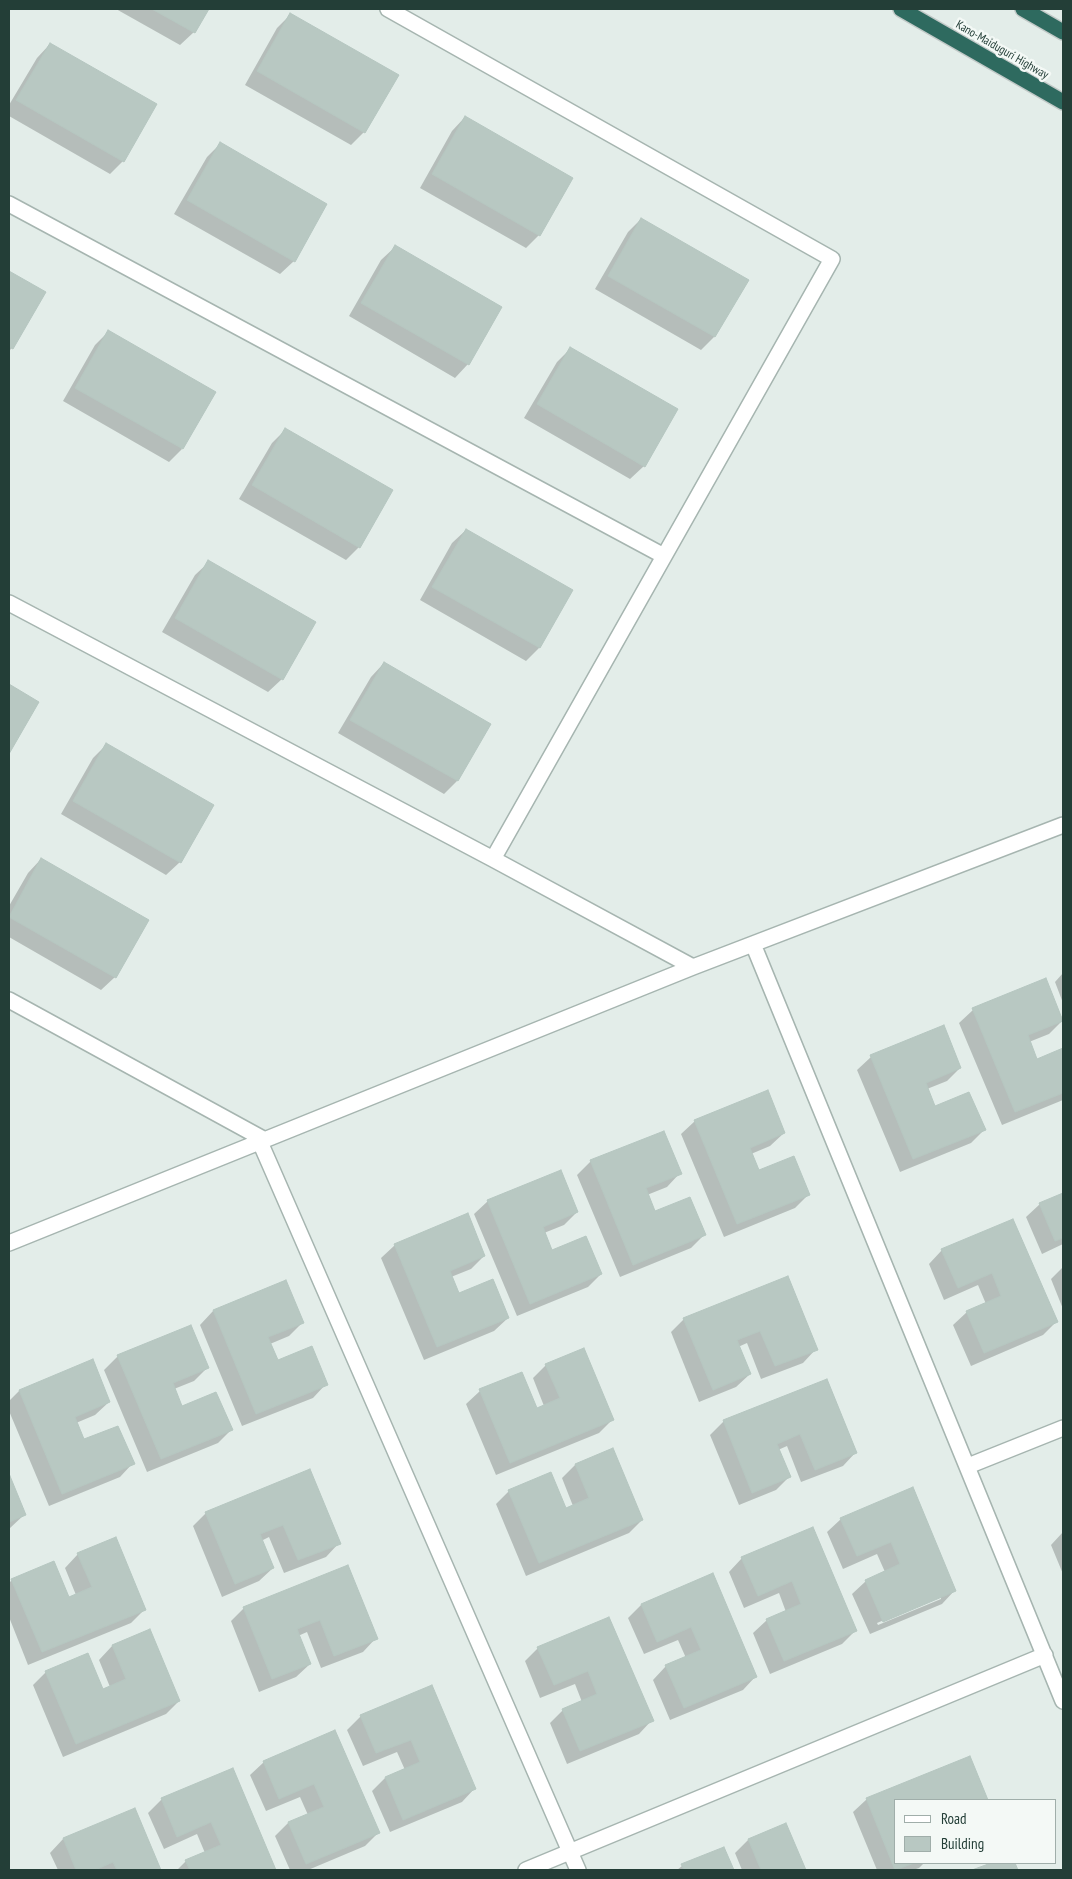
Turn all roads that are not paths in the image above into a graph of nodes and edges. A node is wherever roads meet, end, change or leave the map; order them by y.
1 (388, 9) edge
2 (900, 9) edge
3 (1023, 9) edge
4 (1063, 32) edge
5 (1063, 102) edge
6 (9, 204) edge
7 (664, 556) junction
8 (9, 603) edge
9 (1063, 825) edge
10 (493, 859) junction
11 (753, 944) junction
12 (693, 967) junction
13 (9, 1000) edge
14 (262, 1141) junction
15 (9, 1244) edge
16 (1063, 1428) edge
17 (968, 1466) junction
18 (1045, 1655) junction
19 (1063, 1701) edge
20 (570, 1852) junction
21 (526, 1870) edge
22 (578, 1870) edge

1 - 7 street
2 - 5 highway, Kano-Maiduguri Highway
3 - 4 highway
6 - 7 street
7 - 10 street
8 - 10 street
9 - 11 street
10 - 12 street
11 - 12 street
11 - 17 street
12 - 14 street
13 - 14 street
14 - 15 street
14 - 20 street
16 - 17 street
17 - 18 street
18 - 19 street
18 - 20 street
20 - 21 street
20 - 22 street

